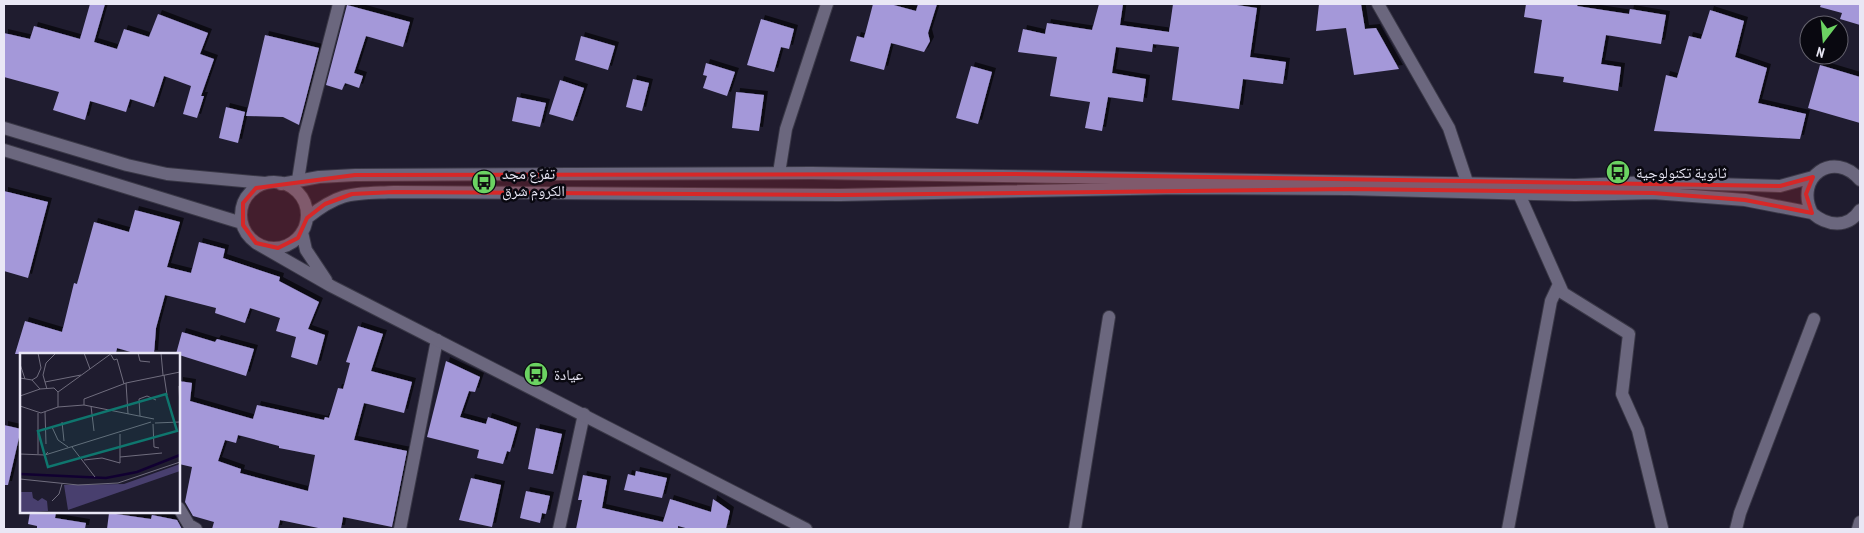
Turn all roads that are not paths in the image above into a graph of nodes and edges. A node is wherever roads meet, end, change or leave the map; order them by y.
1 (340, 4) edge
2 (827, 4) edge
3 (1378, 4) edge
4 (4, 128) edge
5 (4, 150) edge
6 (779, 173) junction
7 (1813, 177) junction
8 (298, 180) junction
9 (1860, 180) edge
10 (1467, 182) junction
11 (265, 184) junction
12 (281, 184) junction
13 (1519, 194) junction
14 (1860, 210) edge
15 (1812, 213) junction
16 (307, 218) junction
17 (242, 223) junction
18 (302, 232) junction
19 (256, 243) junction
20 (1559, 284) junction
21 (331, 286) junction
22 (1109, 317) dead end
23 (1814, 319) dead end
24 (437, 340) junction
25 (584, 414) junction
26 (180, 510) edge
27 (1860, 522) edge
28 (1662, 528) edge
29 (196, 529) edge
30 (400, 529) edge
31 (559, 529) edge
32 (806, 529) edge
33 (1075, 529) edge
34 (1508, 529) edge
35 (1736, 529) edge
36 (1858, 529) edge

1 - 8 street
2 - 6 street
3 - 10 street
4 - 11 street
5 - 17 street
6 - 8 street
6 - 10 street
7 - 9 street
7 - 10 street
7 - 15 street
8 - 12 street
11 - 12 street
11 - 17 street
12 - 16 street
13 - 15 street
13 - 16 street
13 - 20 street
14 - 15 street
16 - 18 street
17 - 19 street
18 - 19 street
18 - 21 street
19 - 21 street
20 - 28 street
20 - 34 street
21 - 24 street
22 - 33 street
23 - 35 street
24 - 25 street
24 - 30 street
25 - 31 street
25 - 32 street
26 - 29 street
27 - 36 street

